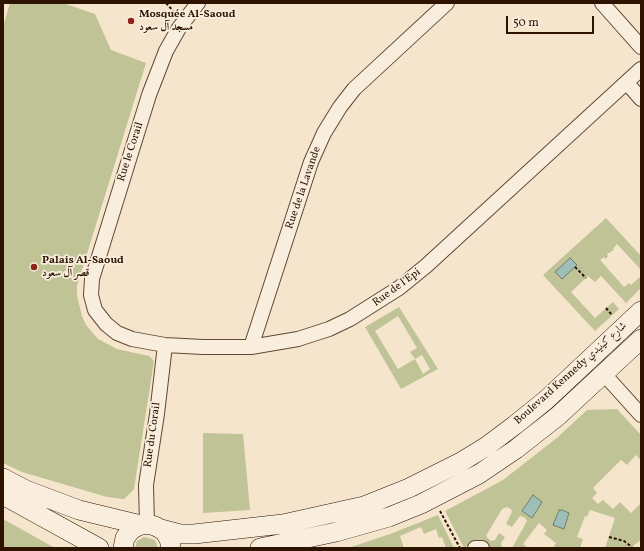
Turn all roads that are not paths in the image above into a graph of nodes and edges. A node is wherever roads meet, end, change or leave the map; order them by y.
1 (198, 3) edge
2 (447, 3) edge
3 (602, 3) edge
4 (641, 47) edge
5 (641, 70) edge
6 (627, 83) junction
7 (641, 99) edge
8 (95, 310) joint
9 (641, 311) edge
10 (641, 339) edge
11 (165, 345) junction
12 (251, 347) junction
13 (604, 374) junction
14 (641, 415) edge
15 (3, 478) edge
16 (3, 495) edge
17 (150, 526) junction
18 (99, 548) edge
19 (123, 548) edge
20 (171, 548) edge
21 (263, 548) edge
22 (475, 548) edge
23 (482, 548) edge

1 - 8 street, Rue le Corail
2 - 12 street, Rue de la Lavande
3 - 4 street
5 - 6 street, Rue de l'Epi
6 - 7 street
6 - 12 street, Rue de l'Epi
8 - 11 street, Rue de l'Epi
9 - 17 main road, Boulevard Kennedy شارع كينيدي
10 - 13 main road, Boulevard Kennedy شارع كينيدي
11 - 12 street, Rue de l'Epi
11 - 17 street, Rue du Corail
13 - 14 street
13 - 21 main road, Boulevard Kennedy شارع كينيدي
15 - 17 main road, Boulevard Kennedy شارع كينيدي
16 - 18 main road
17 - 19 main road
17 - 20 main road
22 - 23 street

